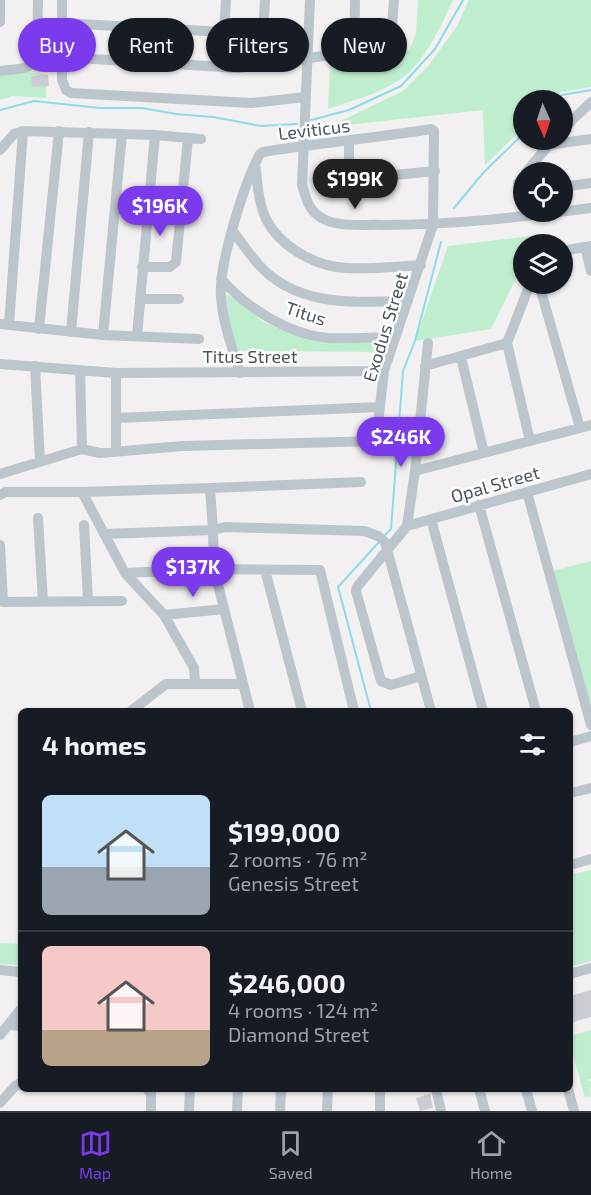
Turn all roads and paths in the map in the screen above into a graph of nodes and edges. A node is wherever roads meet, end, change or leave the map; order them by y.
1 (0, 0) edge
2 (38, 0) edge
3 (62, 0) edge
4 (226, 0) edge
5 (265, 0) edge
6 (310, 0) edge
7 (355, 0) edge
8 (394, 0) edge
9 (62, 18) edge
10 (225, 18) edge
11 (264, 18) edge
12 (355, 18) edge
13 (393, 18) edge
14 (309, 19) edge
15 (0, 22) edge
16 (96, 25) edge
17 (206, 31) edge
18 (96, 59) edge
19 (206, 65) edge
20 (0, 71) edge
21 (63, 72) edge
22 (306, 72) edge
23 (305, 97) junction
24 (591, 102) edge
25 (573, 119) edge
26 (23, 131) junction
27 (59, 131) junction
28 (89, 132) junction
29 (122, 134) junction
30 (155, 135) junction
31 (188, 138) junction
32 (201, 139) dead end
33 (591, 139) edge
34 (573, 140) edge
35 (349, 141) junction
36 (303, 146) junction
37 (0, 150) edge
38 (544, 150) edge
39 (535, 162) edge
40 (255, 164) junction
41 (435, 171) junction
42 (591, 183) edge
43 (573, 185) edge
44 (591, 208) edge
45 (434, 225) junction
46 (232, 230) junction
47 (588, 247) edge
48 (573, 249) edge
49 (421, 265) junction
50 (142, 267) junction
51 (591, 272) edge
52 (221, 279) junction
53 (526, 294) edge
54 (542, 294) edge
55 (140, 299) junction
56 (179, 299) dead end
57 (408, 301) junction
58 (4, 324) edge
59 (39, 329) junction
60 (71, 332) junction
61 (103, 335) junction
62 (137, 336) junction
63 (395, 337) junction
64 (199, 339) dead end
65 (428, 343) dead end
66 (507, 343) junction
67 (461, 357) junction
68 (0, 364) edge
69 (35, 366) junction
70 (425, 366) junction
71 (80, 370) junction
72 (384, 371) junction
73 (116, 373) junction
74 (240, 373) junction
75 (380, 406) junction
76 (116, 418) junction
77 (585, 427) edge
78 (530, 441) junction
79 (82, 449) junction
80 (116, 452) junction
81 (484, 453) junction
82 (40, 462) junction
83 (415, 471) junction
84 (0, 474) edge
85 (591, 474) edge
86 (361, 482) dead end
87 (210, 488) junction
88 (82, 492) junction
89 (527, 492) junction
90 (0, 495) edge
91 (479, 505) junction
92 (38, 518) dead end
93 (431, 519) junction
94 (84, 525) dead end
95 (407, 526) junction
96 (213, 530) junction
97 (104, 534) junction
98 (0, 545) edge
99 (387, 550) junction
100 (214, 569) junction
101 (265, 570) junction
102 (125, 573) junction
103 (88, 601) junction
104 (122, 601) dead end
105 (43, 602) junction
106 (2, 603) edge
107 (224, 609) junction
108 (164, 615) junction
109 (421, 676) junction
110 (195, 684) junction
111 (242, 684) junction
112 (135, 708) edge
113 (249, 708) edge
114 (301, 708) edge
115 (353, 708) edge
116 (430, 708) edge
117 (482, 708) edge
118 (535, 708) edge
119 (591, 725) edge
120 (591, 736) edge
121 (573, 741) edge
122 (591, 788) edge
123 (573, 793) edge
124 (591, 859) edge
125 (573, 864) edge
126 (591, 968) edge
127 (0, 970) edge
128 (18, 972) edge
129 (573, 973) dead end
130 (18, 1013) edge
131 (8, 1025) junction
132 (18, 1026) edge
133 (0, 1035) edge
134 (18, 1084) edge
135 (150, 1092) edge
136 (190, 1092) edge
137 (238, 1092) edge
138 (281, 1092) edge
139 (328, 1092) edge
140 (380, 1092) edge
141 (437, 1092) edge
142 (480, 1092) edge
143 (527, 1092) edge
144 (569, 1092) edge
145 (0, 1103) edge
146 (151, 1111) edge
147 (189, 1111) edge
148 (237, 1111) edge
149 (280, 1111) edge
150 (327, 1111) edge
151 (380, 1111) edge
152 (441, 1111) edge
153 (485, 1111) edge
154 (532, 1111) edge
155 (574, 1111) edge

1 - 15 street
2 - 20 street
3 - 9 street
4 - 10 street
5 - 11 street
6 - 14 street
7 - 12 street
8 - 13 street
16 - 17 street
18 - 19 street
21 - 23 street
22 - 23 street
23 - 36 street
24 - 25 street
26 - 27 street
26 - 37 street
26 - 58 street
27 - 28 street
27 - 59 street
28 - 29 street
28 - 60 street
29 - 30 street
29 - 61 street
30 - 31 street
30 - 50 street
31 - 32 street
31 - 50 street
33 - 34 street
35 - 36 street, Leviticus
35 - 41 street
35 - 41 street, Leviticus
36 - 40 street, Leviticus
36 - 45 street
38 - 39 street
40 - 46 street
40 - 49 street
41 - 45 street, Leviticus
42 - 43 street
44 - 45 street
45 - 49 street, Exodus Street
46 - 52 street
46 - 57 street
47 - 48 street
47 - 51 street
49 - 57 street, Exodus Street
50 - 55 street
52 - 63 street, Titus
52 - 74 street
53 - 66 street
54 - 77 street
55 - 56 street
55 - 62 street
57 - 63 street, Exodus Street
58 - 59 street
59 - 60 street
60 - 61 street
61 - 62 street
62 - 64 street
63 - 72 street, Exodus Street
65 - 70 street
66 - 67 street
66 - 78 street
67 - 70 street
67 - 81 street
68 - 69 street, Titus Street
69 - 71 street, Titus Street
69 - 82 street
70 - 83 street
71 - 73 street, Titus Street
71 - 79 street
72 - 74 street, Titus Street
72 - 75 street, Exodus Street
73 - 74 street, Titus Street
73 - 76 street
75 - 76 street
75 - 80 street, Exodus Street
76 - 80 street
77 - 78 street
78 - 81 street
79 - 80 street
79 - 82 street
81 - 83 street
82 - 84 street
83 - 95 street
85 - 89 street, Opal Street
86 - 87 street
87 - 88 street
87 - 96 street
88 - 90 street
88 - 97 street
89 - 91 street, Opal Street
89 - 119 street
91 - 93 street, Opal Street
91 - 118 street
92 - 105 street
93 - 95 street, Opal Street
93 - 117 street
94 - 103 street
95 - 99 street
96 - 97 street
96 - 99 street
96 - 100 street
97 - 102 street
98 - 106 street
99 - 109 street
99 - 109 street
100 - 101 street
100 - 102 street
100 - 107 street
101 - 114 street
101 - 115 street
102 - 108 street
103 - 104 street
103 - 105 street
105 - 106 street
107 - 108 street
107 - 111 street
108 - 110 street
109 - 116 street
110 - 111 street
110 - 112 street
111 - 113 street
120 - 121 street
122 - 123 street
124 - 125 street
126 - 129 street
127 - 128 street
130 - 131 street
131 - 132 street
131 - 133 street
134 - 145 street
135 - 146 street
136 - 147 street
137 - 148 street
138 - 149 street
139 - 150 street
140 - 151 street
141 - 152 street
142 - 153 street
143 - 154 street
144 - 155 street

